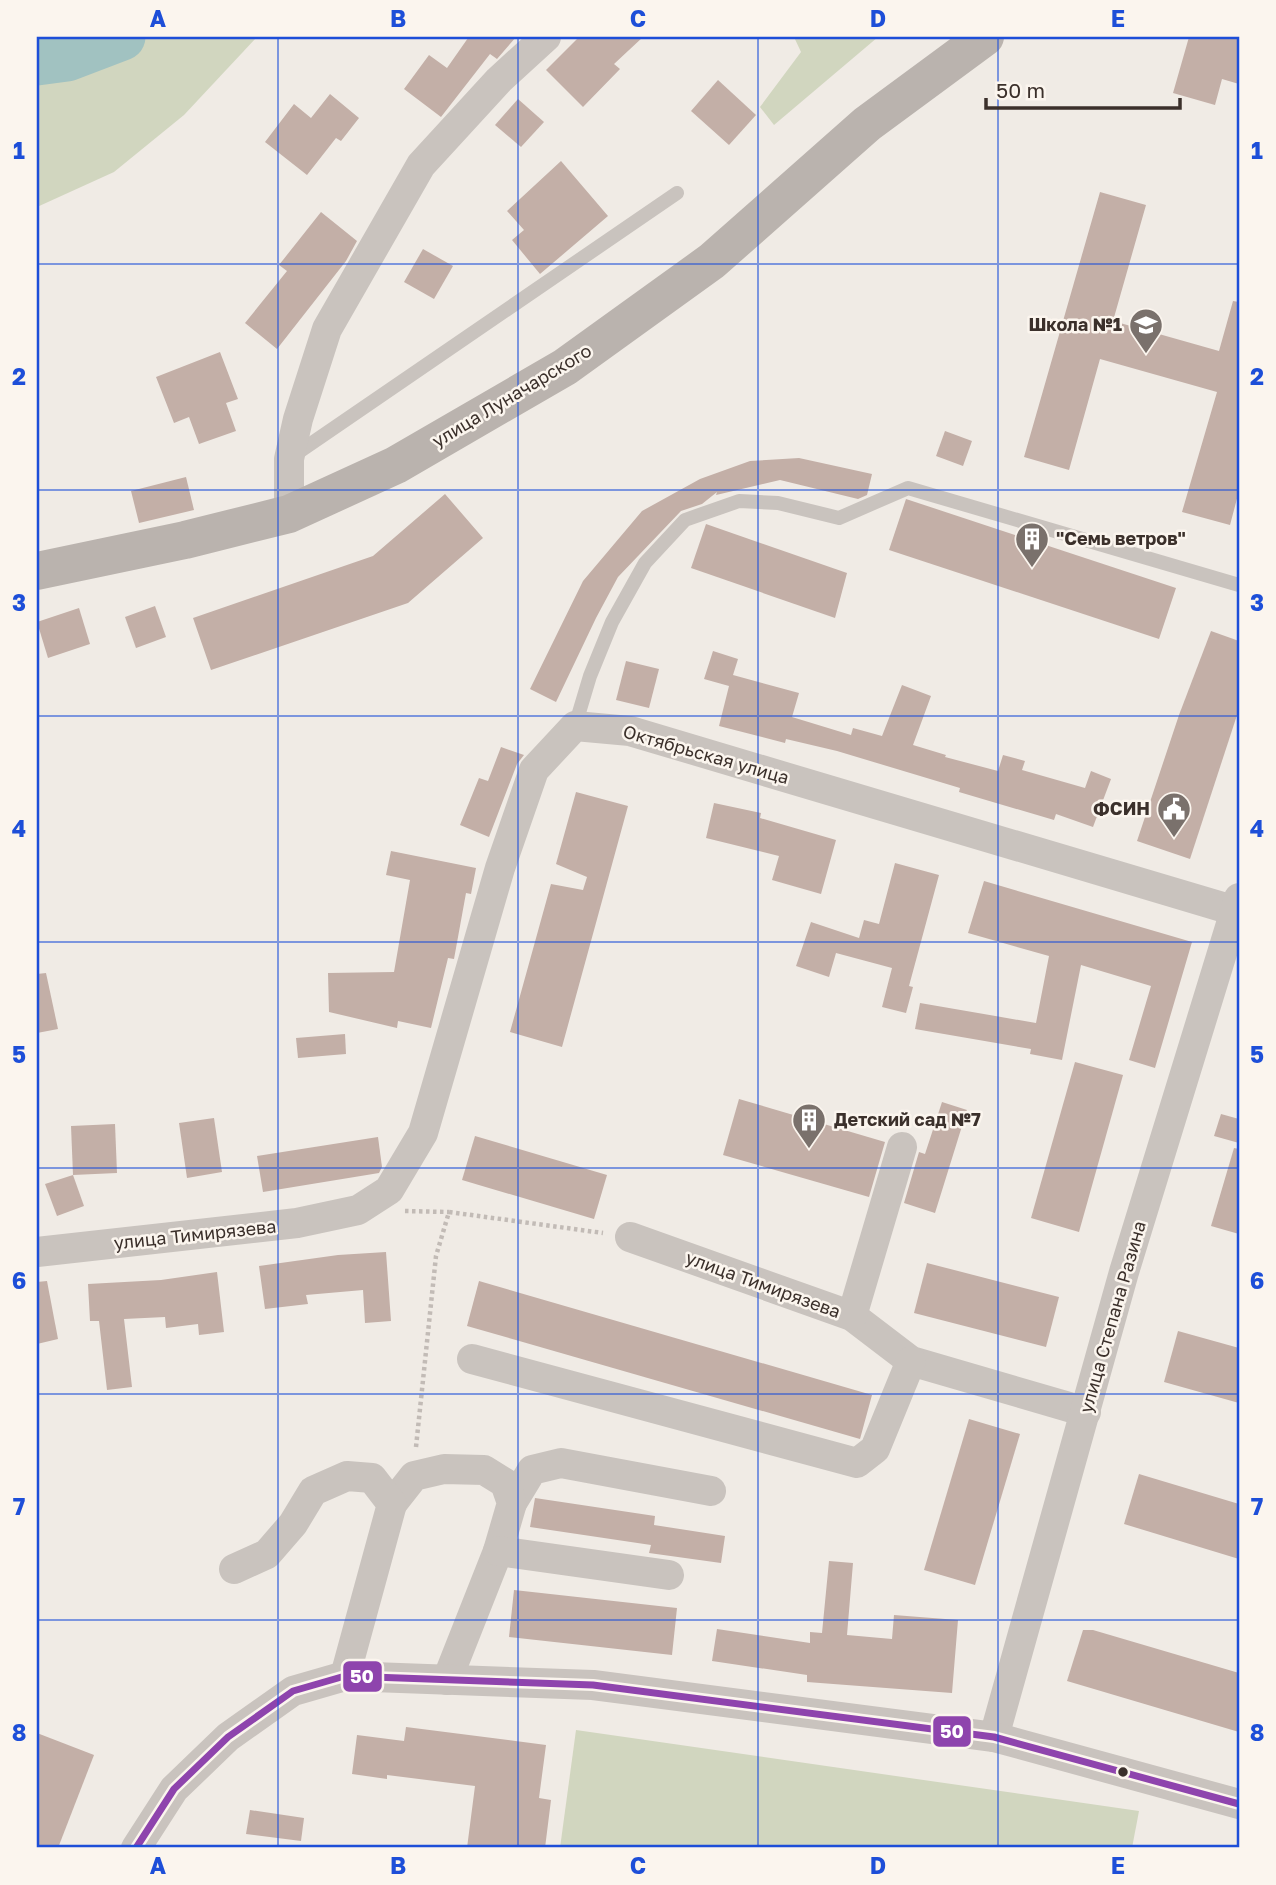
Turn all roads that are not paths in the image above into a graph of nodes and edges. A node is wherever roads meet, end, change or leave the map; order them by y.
1 (547, 37) edge
2 (985, 37) edge
3 (677, 193) dead end
4 (289, 459) junction
5 (289, 514) junction
6 (37, 571) edge
7 (1239, 585) edge
8 (575, 726) junction
9 (1238, 907) edge
10 (902, 1147) dead end
11 (630, 1237) road end
12 (37, 1252) edge
13 (852, 1316) junction
14 (472, 1359) dead end
15 (911, 1361) junction
16 (1086, 1412) junction
17 (711, 1491) dead end
18 (512, 1503) junction
19 (392, 1504) junction
20 (498, 1551) junction
21 (234, 1569) dead end
22 (668, 1575) dead end
23 (345, 1676) junction
24 (447, 1680) junction
25 (993, 1737) junction
26 (1239, 1804) edge
27 (136, 1848) edge

1 - 4 street
2 - 5 main road, улица Луначарского
3 - 4 lane
4 - 5 street
5 - 6 main road, улица Луначарского
7 - 8 lane
8 - 9 street, Октябрьская улица
8 - 12 street, улица Тимирязева
9 - 16 street, улица Степана Разина
10 - 13 street
11 - 13 street, улица Тимирязева
13 - 15 street, улица Тимирязева
14 - 15 street
15 - 16 street, улица Тимирязева
16 - 25 street, улица Степана Разина
17 - 18 street
18 - 19 street
18 - 20 street
19 - 21 street
19 - 23 street
20 - 22 street
20 - 24 street
23 - 24 street
23 - 27 street
24 - 25 street
25 - 26 street

